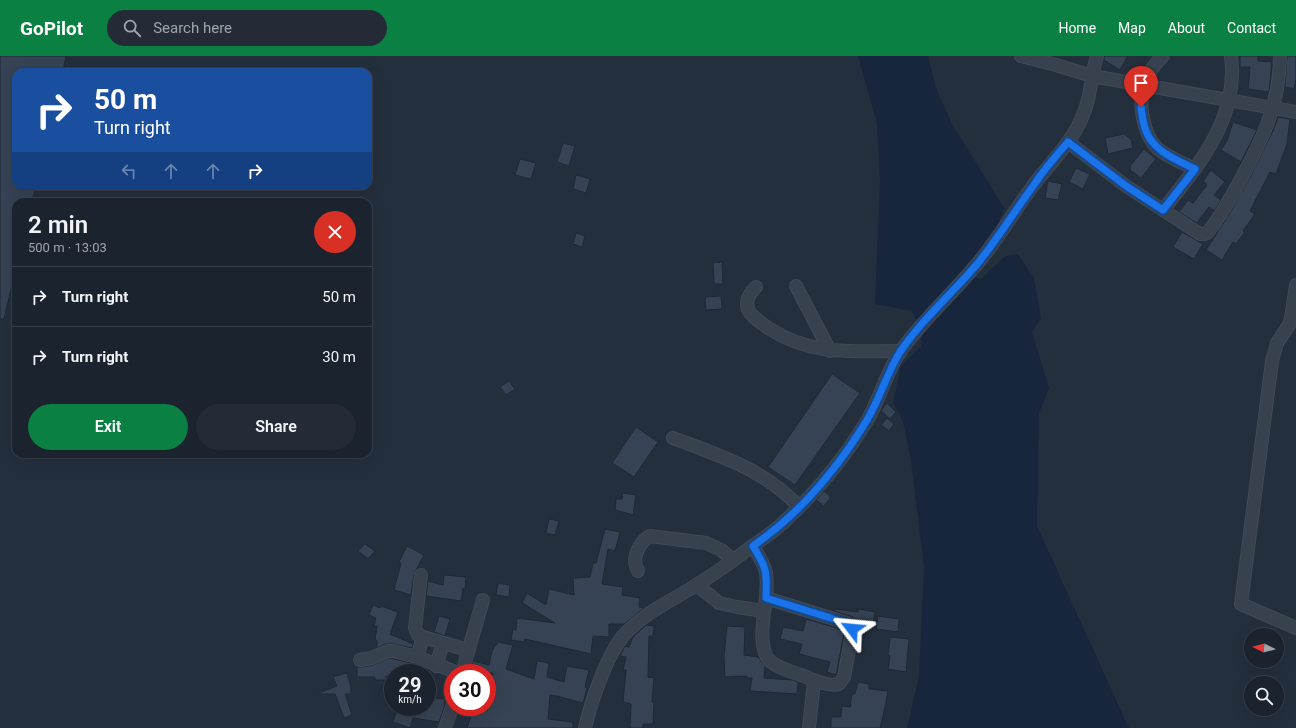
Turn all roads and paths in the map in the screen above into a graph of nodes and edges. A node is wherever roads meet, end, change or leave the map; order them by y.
1 (1021, 56) edge
2 (1097, 56) edge
3 (1163, 56) edge
4 (1231, 56) edge
5 (1280, 56) edge
6 (1092, 76) junction
7 (1143, 86) junction
8 (1230, 100) junction
9 (1272, 108) junction
10 (1296, 112) edge
11 (1068, 142) junction
12 (1195, 169) junction
13 (1163, 210) junction
14 (1296, 285) edge
15 (796, 286) dead end
16 (756, 287) dead end
17 (1290, 332) edge
18 (830, 351) junction
19 (901, 351) junction
20 (673, 438) dead end
21 (799, 507) junction
22 (753, 546) junction
23 (733, 560) junction
24 (638, 572) dead end
25 (421, 575) dead end
26 (697, 585) junction
27 (766, 598) junction
28 (484, 600) dead end
29 (764, 611) junction
30 (1296, 628) edge
31 (423, 637) junction
32 (443, 643) junction
33 (468, 650) junction
34 (417, 657) junction
35 (360, 660) dead end
36 (432, 664) edge
37 (464, 664) edge
38 (436, 666) joint
39 (444, 669) edge
40 (814, 680) junction
41 (449, 716) edge
42 (445, 728) edge
43 (585, 728) edge
44 (809, 728) edge

1 - 6 street
2 - 6 street
3 - 7 street
4 - 8 street
5 - 9 street
6 - 7 street
6 - 11 street
7 - 8 street
7 - 12 street
8 - 9 street
8 - 12 street
9 - 10 street
9 - 13 street
11 - 13 street
11 - 19 street
12 - 13 street
14 - 17 street
15 - 18 street
16 - 18 street
17 - 30 street
18 - 19 street
19 - 21 street
20 - 21 street
21 - 22 street
22 - 23 street
22 - 27 street
23 - 24 street
23 - 26 street
25 - 31 street
26 - 29 street
26 - 43 street
27 - 29 street
27 - 40 street
28 - 33 street
29 - 40 street
31 - 32 street
31 - 34 street
32 - 33 street
32 - 38 street
33 - 37 street
34 - 35 street
34 - 36 street
38 - 39 street
40 - 44 street
41 - 42 street

